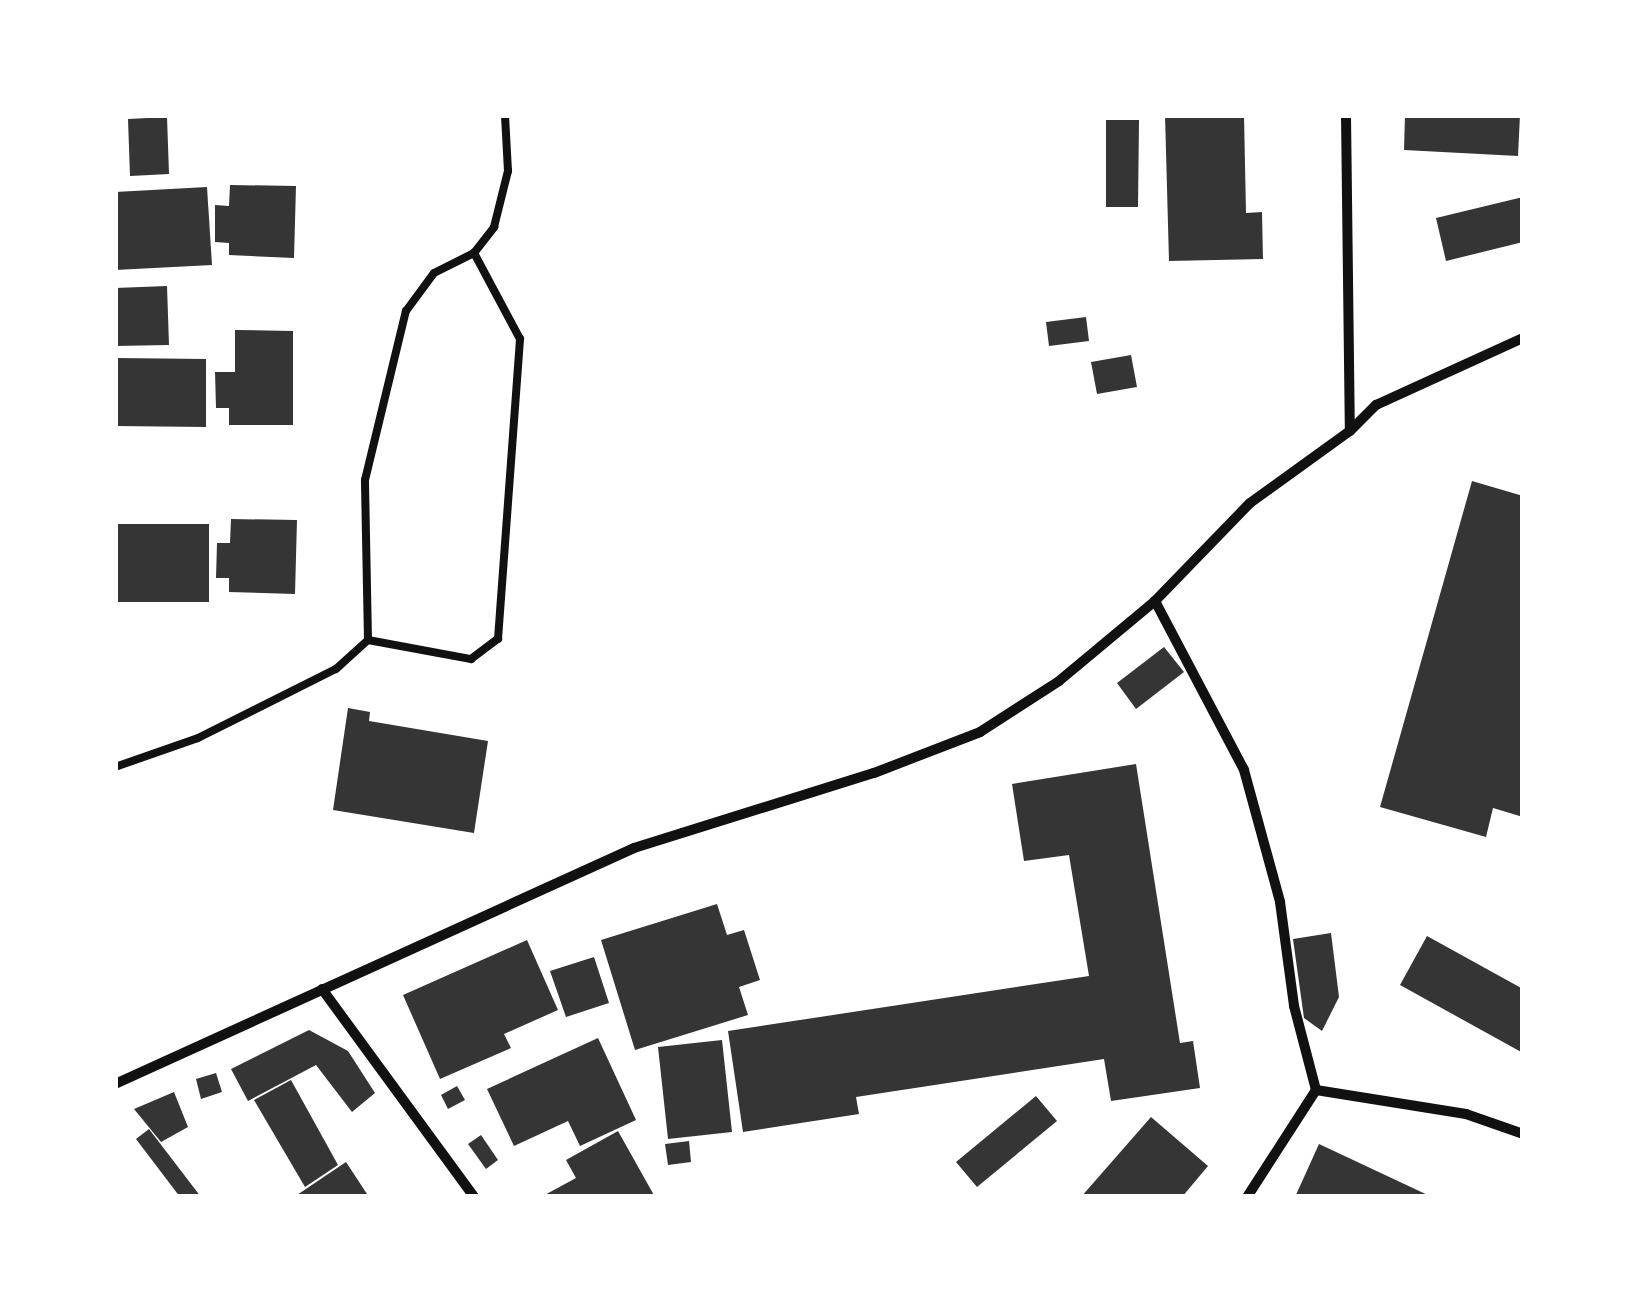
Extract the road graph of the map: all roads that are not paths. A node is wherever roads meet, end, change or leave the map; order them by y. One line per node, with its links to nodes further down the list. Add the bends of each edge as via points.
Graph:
1 (505, 115): 3 (lane, via 508,171 494,227)
2 (1346, 115): 5 (street)
3 (474, 253): 7 (lane, via 434,274 406,310 366,480); 7 (lane, via 520,339 498,639 471,659)
4 (1523, 338): 5 (street, via 1376,404)
5 (1350, 431): 6 (street, via 1250,502)
6 (1156, 601): 9 (street, via 1060,681 980,732 874,773 634,848); 11 (street, via 1244,770 1280,902 1294,1006)
7 (368, 640): 8 (lane, via 336,669 198,738)
8 (115, 767)
9 (322, 989): 10 (street); 13 (street)
10 (115, 1084)
11 (1316, 1090): 12 (street, via 1466,1114); 14 (street)
12 (1523, 1134)
13 (474, 1197)
14 (1247, 1197)

